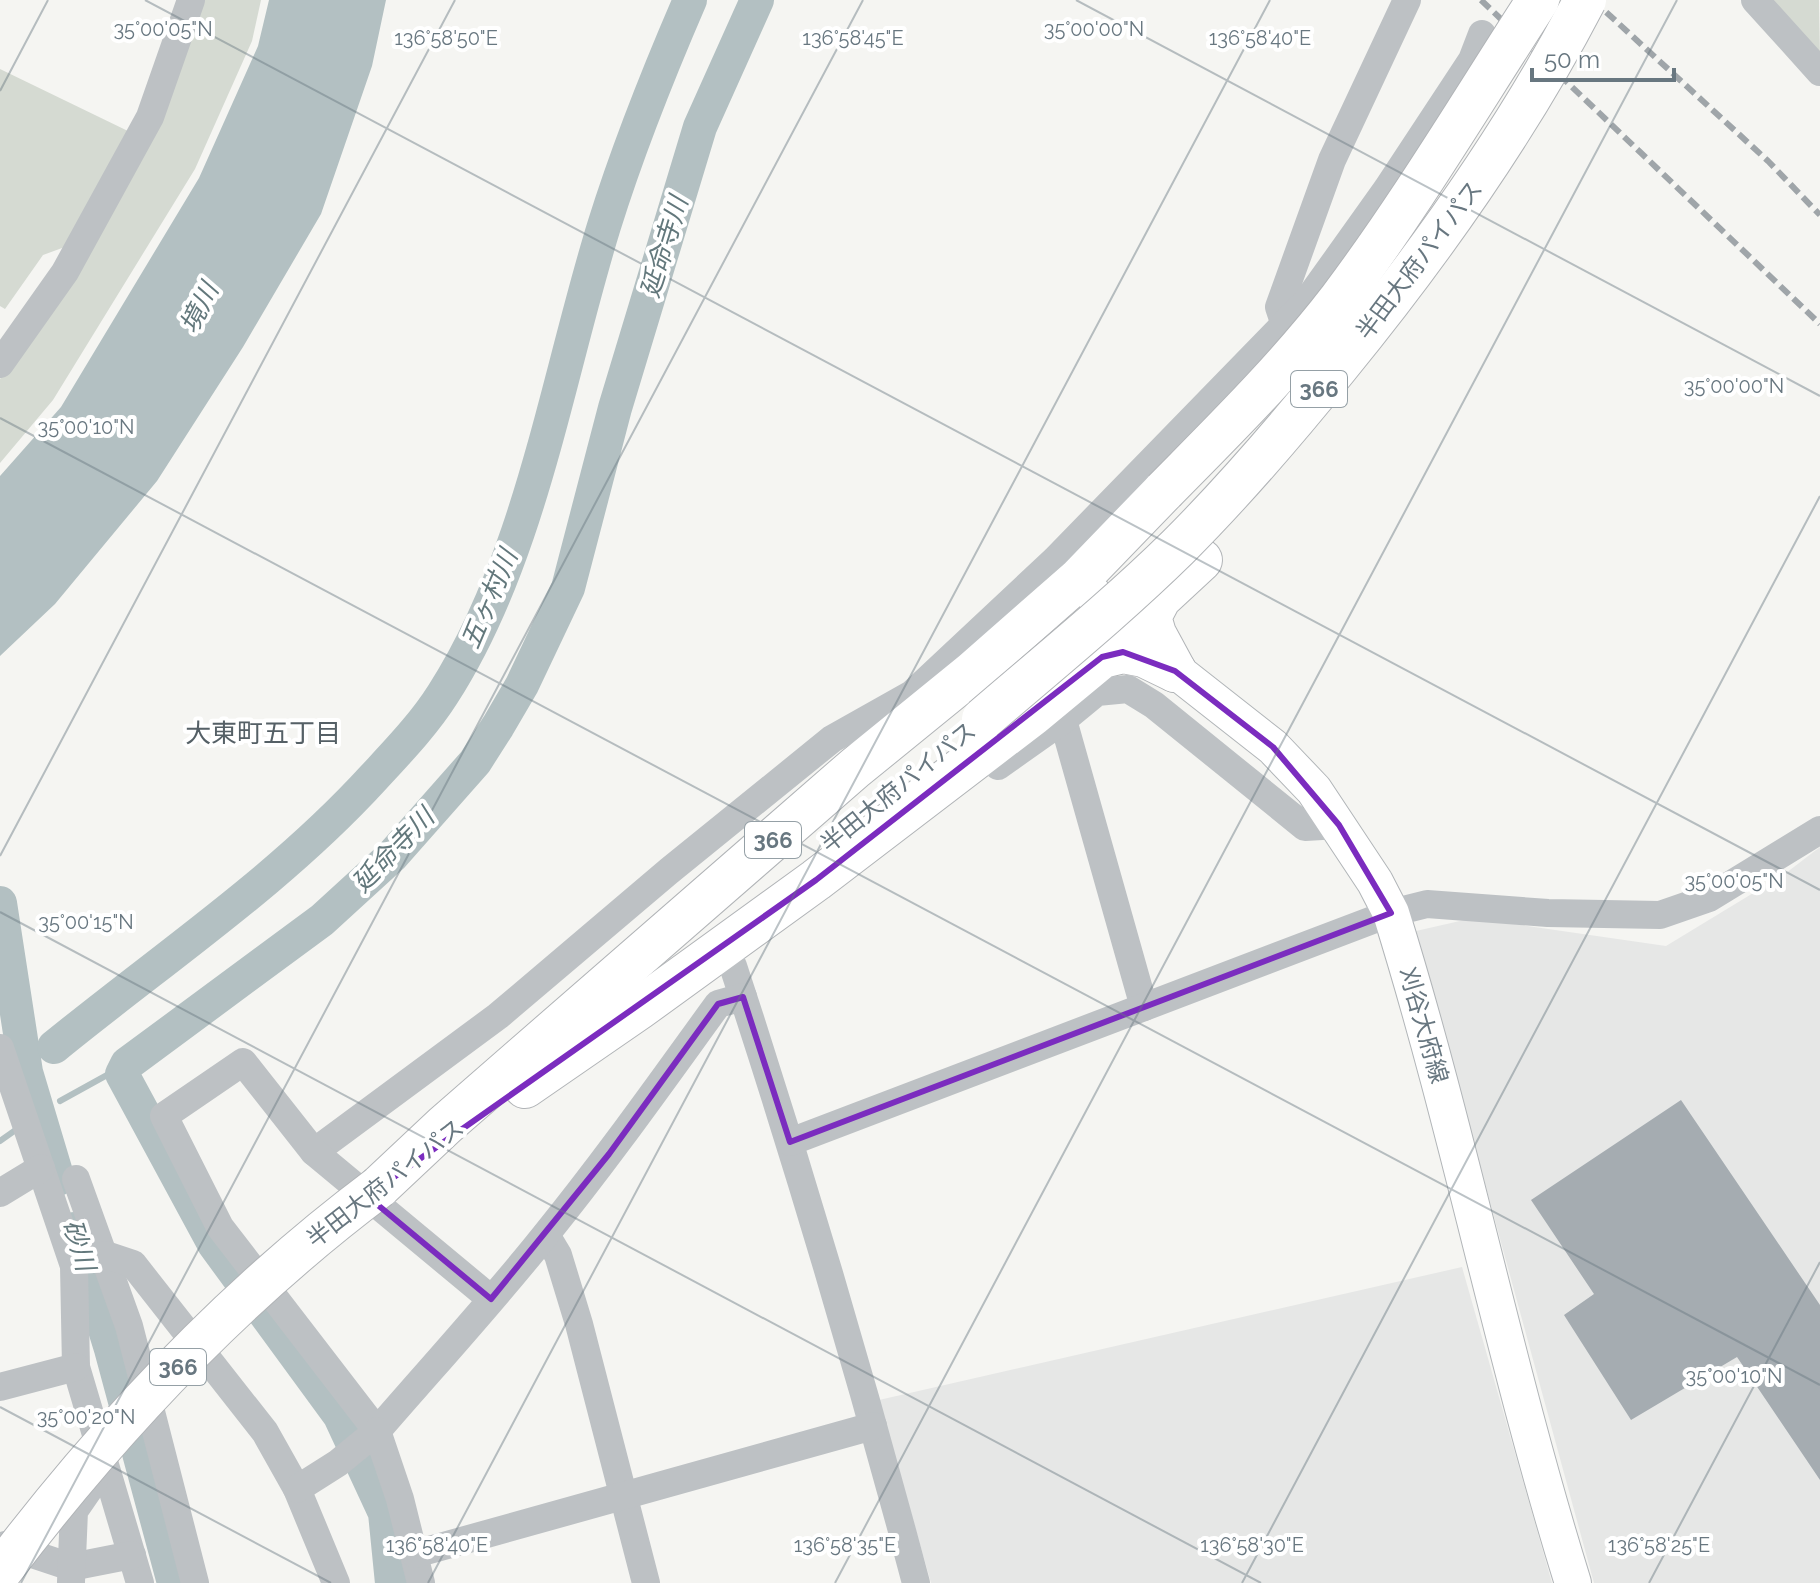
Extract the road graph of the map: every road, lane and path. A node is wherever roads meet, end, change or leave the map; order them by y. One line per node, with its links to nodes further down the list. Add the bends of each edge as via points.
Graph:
1 (191, 0): 10 (street, via 150,117 65,272)
2 (1407, 0): 9 (street, via 1332,160 1279,307)
3 (1538, 0): 11 (highway, 366, bridge, via 1339,300 1265,389)
4 (1585, 0): 26 (highway, 半田大府パイパス / 366, bridge, via 1486,170 1394,297 1284,433 1178,547 845,833)
5 (1608, 0): 12 (highway, 366, via 1553,106 1485,213 1408,319 1294,460 1160,598 1150,617)
6 (1755, 0): 8 (street)
7 (1482, 34): 9 (street, via 1472,60 1387,189)
8 (1820, 72)
9 (1285, 325): 16 (street, via 1055,560 912,694 832,739)
10 (0, 364)
11 (1079, 579): 12 (main road, 刈谷大府線); 26 (highway, 366, via 855,768)
12 (1175, 671): 14 (main road, 刈谷大府線, via 1273,747); 26 (highway, 366, via 1144,656 1123,652 1102,657 816,880)
13 (1063, 720): 14 (street, via 1097,692 1128,689 1305,827); 19 (street, via 801,904 731,962); 20 (street)
14 (1339, 825): 18 (main road, 刈谷大府線)
15 (1820, 830): 18 (street, via 1709,898 1660,915 1427,904)
16 (669, 871): 17 (street); 23 (street, via 498,1016)
17 (690, 895)
18 (1391, 913): 20 (street); 50 (main road, 刈谷大府線)
19 (743, 997): 22 (street); 28 (street, via 718,1004)
20 (1144, 1007): 22 (street)
21 (0, 1048): 24 (street)
22 (790, 1142): 34 (street)
23 (314, 1152): 31 (street); 35 (street, via 243,1062 164,1116 220,1227)
24 (41, 1168): 27 (street); 30 (street)
25 (76, 1179): 29 (street)
26 (379, 1187): 42 (highway, 半田大府パイパス / 366, bridge, via 302,1247 132,1413 52,1503)
27 (0, 1193)
28 (546, 1235): 31 (street); 38 (street, via 558,1255 579,1324)
29 (105, 1256): 30 (street); 37 (street, via 133,1264 265,1432); 45 (street, via 129,1326)
30 (75, 1266): 32 (street)
31 (491, 1299): 35 (street)
32 (76, 1367): 33 (street); 36 (street)
33 (0, 1387)
34 (873, 1426): 38 (street); 49 (street)
35 (376, 1432): 37 (street); 40 (street)
36 (106, 1466): 41 (street); 43 (street, via 74,1511)
37 (297, 1489): 46 (street)
38 (623, 1496): 40 (street); 48 (street)
39 (0, 1543): 43 (street)
40 (415, 1554): 47 (street)
41 (132, 1555): 43 (street); 44 (street)
42 (0, 1572)
43 (71, 1575)
44 (140, 1583)
45 (195, 1583)
46 (336, 1583)
47 (421, 1583)
48 (646, 1583)
49 (916, 1583)
50 (1573, 1583)

